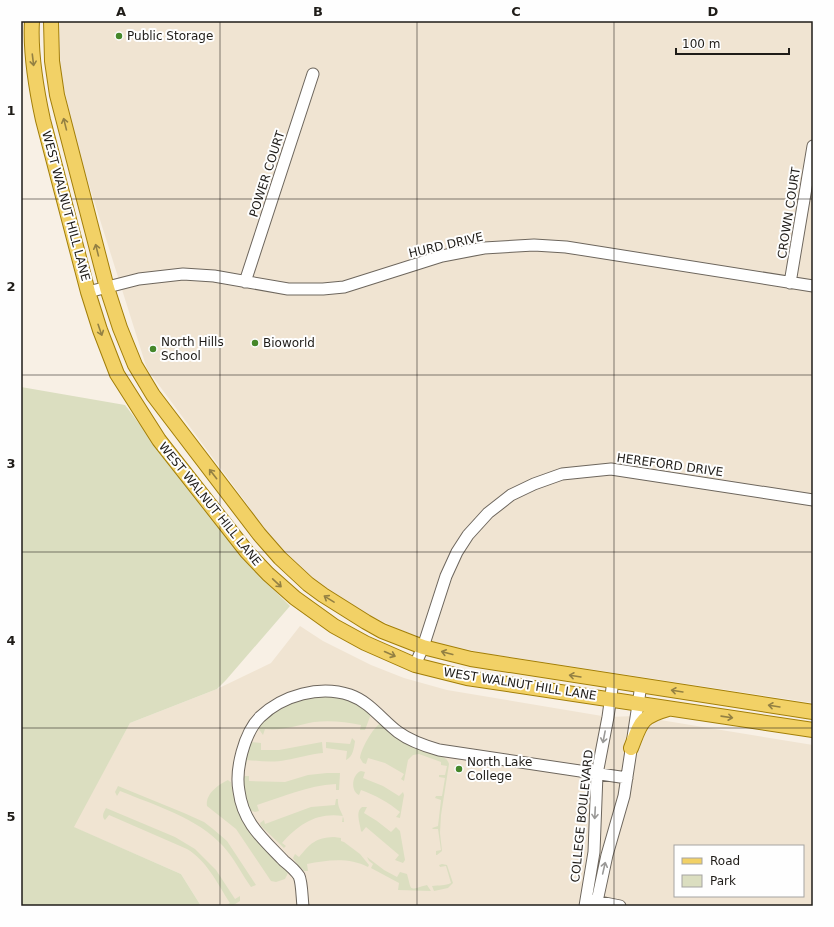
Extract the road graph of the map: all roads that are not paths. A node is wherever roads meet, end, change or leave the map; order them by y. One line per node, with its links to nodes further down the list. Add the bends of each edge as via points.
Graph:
1 (32, 21): 4 (main road, WEST WALNUT HILL LANE, one-way to 4)
2 (51, 21): 6 (main road, WEST WALNUT HILL LANE, one-way to 2, via 57,95 52,61)
3 (313, 74): 7 (street, POWER COURT)
4 (36, 84): 6 (main road, via 43,88 46,95 59,141); 11 (main road, WEST WALNUT HILL LANE)
5 (813, 146): 8 (street, CROWN COURT)
6 (73, 157): 10 (main road, WEST WALNUT HILL LANE, one-way to 6)
7 (245, 282): 8 (street, HURD DRIVE, via 288,289 334,288 442,256 484,248 534,245 566,247); 10 (street, HURD DRIVE, via 183,274 155,276)
8 (790, 283): 9 (street, HURD DRIVE)
9 (813, 286)
10 (107, 288): 11 (street, HURD DRIVE); 12 (main road, WEST WALNUT HILL LANE, one-way to 10, via 161,407 135,365)
11 (88, 292): 14 (main road, WEST WALNUT HILL LANE, one-way to 14, via 117,374 159,440)
12 (232, 498): 14 (main road); 15 (main road, WEST WALNUT HILL LANE, one-way to 12, via 366,622 323,595 280,558)
13 (813, 500): 15 (street, HEREFORD DRIVE, via 611,469 562,474 547,479 511,494 488,513 468,535 446,576)
14 (215, 512): 16 (main road, WEST WALNUT HILL LANE, one-way to 16, via 247,552 295,598 334,626)
15 (424, 647): 16 (street, HEREFORD DRIVE); 17 (main road, WEST WALNUT HILL LANE, one-way to 15, via 471,660)
16 (415, 665): 19 (main road, WEST WALNUT HILL LANE, via 467,678)
17 (613, 682): 18 (main road, WEST WALNUT HILL LANE); 19 (street, COLLEGE BOULEVARD)
18 (641, 686): 20 (street); 22 (main road, WEST WALNUT HILL LANE, one-way to 18)
19 (611, 699): 20 (main road, WEST WALNUT HILL LANE); 25 (street, COLLEGE BOULEVARD, one-way to 25)
20 (638, 704): 21 (main road, WEST WALNUT HILL LANE); 24 (street)
21 (669, 708): 23 (main road, WEST WALNUT HILL LANE, one-way to 23); 24 (main road, via 644,719)
22 (813, 712)
23 (813, 730)
24 (631, 748): 26 (street)
25 (597, 774): 26 (street); 27 (street, COLLEGE BOULEVARD, one-way to 27, via 594,852); 29 (street, via 424,746 399,732 366,704 350,695 330,691 311,692 277,704 259,718 244,744 238,791 243,809 253,828 299,877)
26 (627, 778): 28 (street, one-way to 26)
27 (585, 903): 28 (street)
28 (597, 904): 30 (street)
29 (303, 906)
30 (620, 906)

